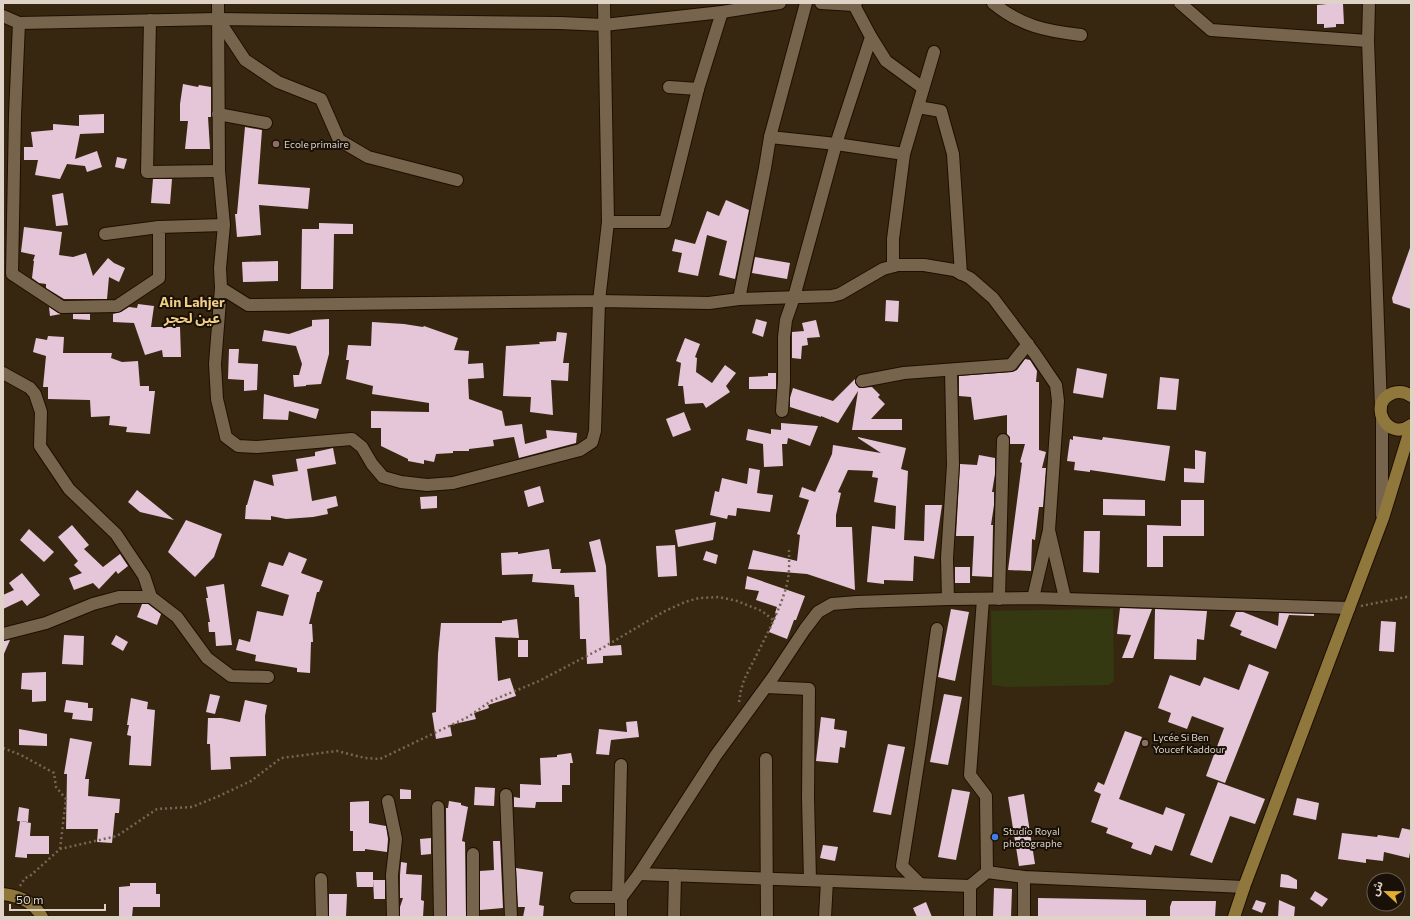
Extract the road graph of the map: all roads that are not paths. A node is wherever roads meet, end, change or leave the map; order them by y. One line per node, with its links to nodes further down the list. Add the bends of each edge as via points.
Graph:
1 (218, 3): 12 (street)
2 (604, 3): 15 (street)
3 (780, 3): 10 (street)
4 (806, 3): 27 (street)
5 (821, 3): 9 (street)
6 (993, 3): 16 (street, via 1012,17 1034,27)
7 (1180, 3): 18 (street, via 1211,30)
8 (1369, 3): 18 (street)
9 (855, 4): 17 (street)
10 (722, 12): 15 (street); 22 (street)
11 (3, 16): 14 (street)
12 (218, 19): 13 (street); 15 (street); 24 (street); 31 (street, via 245,60 278,82 321,99 339,140 368,157)
13 (150, 20): 14 (street); 30 (street, via 147,172)
14 (18, 23): 25 (street)
15 (604, 25): 32 (street)
16 (1081, 35)
17 (870, 37): 21 (street, via 886,61); 28 (street)
18 (1368, 41): 48 (street)
19 (934, 52): 21 (street)
20 (669, 86): 22 (street)
21 (923, 88): 23 (street)
22 (698, 89): 32 (street, via 665,222)
23 (918, 107): 29 (street); 37 (street, via 941,111 953,154)
24 (218, 114): 26 (street); 30 (street)
25 (9, 115): 34 (street, via 12,274 62,307 116,306 159,278)
26 (266, 122)
27 (770, 137): 28 (street); 40 (street)
28 (836, 144): 29 (street); 39 (street)
29 (904, 154): 36 (street, via 893,239)
30 (219, 171): 33 (street)
31 (457, 180)
32 (608, 222): 41 (street)
33 (224, 225): 34 (street); 38 (street)
34 (159, 227): 35 (street)
35 (105, 234)
36 (893, 266): 37 (street, via 924,265 954,270); 39 (street, via 883,269 840,294)
37 (961, 274): 42 (street, via 970,278 993,298)
38 (221, 288): 41 (street, via 248,305); 41 (street, via 215,364 217,399 226,436 238,446 257,447 352,439 362,447 383,477 415,484 453,483 580,450 592,442 596,419)
39 (794, 297): 40 (street); 47 (street, via 786,320)
40 (739, 299): 41 (street, via 709,303)
41 (599, 301)
42 (1028, 344): 43 (street, via 1011,365); 52 (street, via 1056,385 1058,401)
43 (951, 370): 45 (street, via 904,373); 56 (street, via 953,465 947,558)
44 (3, 373): 53 (street, via 30,388 35,394 41,412 40,446 69,489 116,534 144,576)
45 (862, 381)
46 (1411, 396): 48 (main road, via 1403,392 1391,394 1382,402)
47 (782, 411)
48 (1381, 413): 49 (main road, via 1385,422 1393,428 1403,429); 51 (street)
49 (1411, 426): 51 (main road)
50 (1003, 440): 58 (street)
51 (1382, 518): 59 (main road)
52 (1049, 530): 54 (street); 55 (street)
53 (151, 597): 61 (street, via 119,597 93,604 46,623); 62 (street, via 177,617 207,658 231,676)
54 (1033, 598): 55 (street); 58 (street)
55 (1066, 598): 59 (street)
56 (948, 599): 57 (street); 63 (street, via 832,604 818,612)
57 (983, 599): 58 (street); 70 (street, via 970,775 986,796)
58 (999, 599)
59 (1349, 608): 80 (main road)
60 (937, 629): 78 (street, via 902,866)
61 (3, 634)
62 (268, 678)
63 (766, 687): 71 (street, via 716,755); 76 (street, via 809,689)
64 (766, 759): 75 (street)
65 (621, 765): 83 (street)
66 (506, 795): 89 (street)
67 (388, 801): 86 (street, via 396,839 392,875)
68 (438, 807): 87 (street)
69 (473, 854): 88 (street)
70 (987, 872): 73 (street); 79 (street)
71 (640, 874): 72 (street); 83 (street)
72 (675, 875): 75 (street); 91 (street)
73 (1024, 877): 80 (street); 95 (street)
74 (321, 879): 85 (street)
75 (767, 879): 76 (street); 92 (street)
76 (810, 880): 77 (street)
77 (827, 881): 78 (street); 93 (street)
78 (920, 884): 79 (street)
79 (970, 886): 94 (street)
80 (1244, 887): 96 (main road)
81 (3, 894): 84 (main road, via 17,896 38,910)
82 (576, 897): 83 (street)
83 (620, 898): 90 (street)
84 (42, 917)
85 (322, 917)
86 (393, 917)
87 (440, 917)
88 (473, 917)
89 (511, 917)
90 (621, 917)
91 (674, 917)
92 (767, 917)
93 (825, 917)
94 (970, 917)
95 (1024, 917)
96 (1234, 917)

